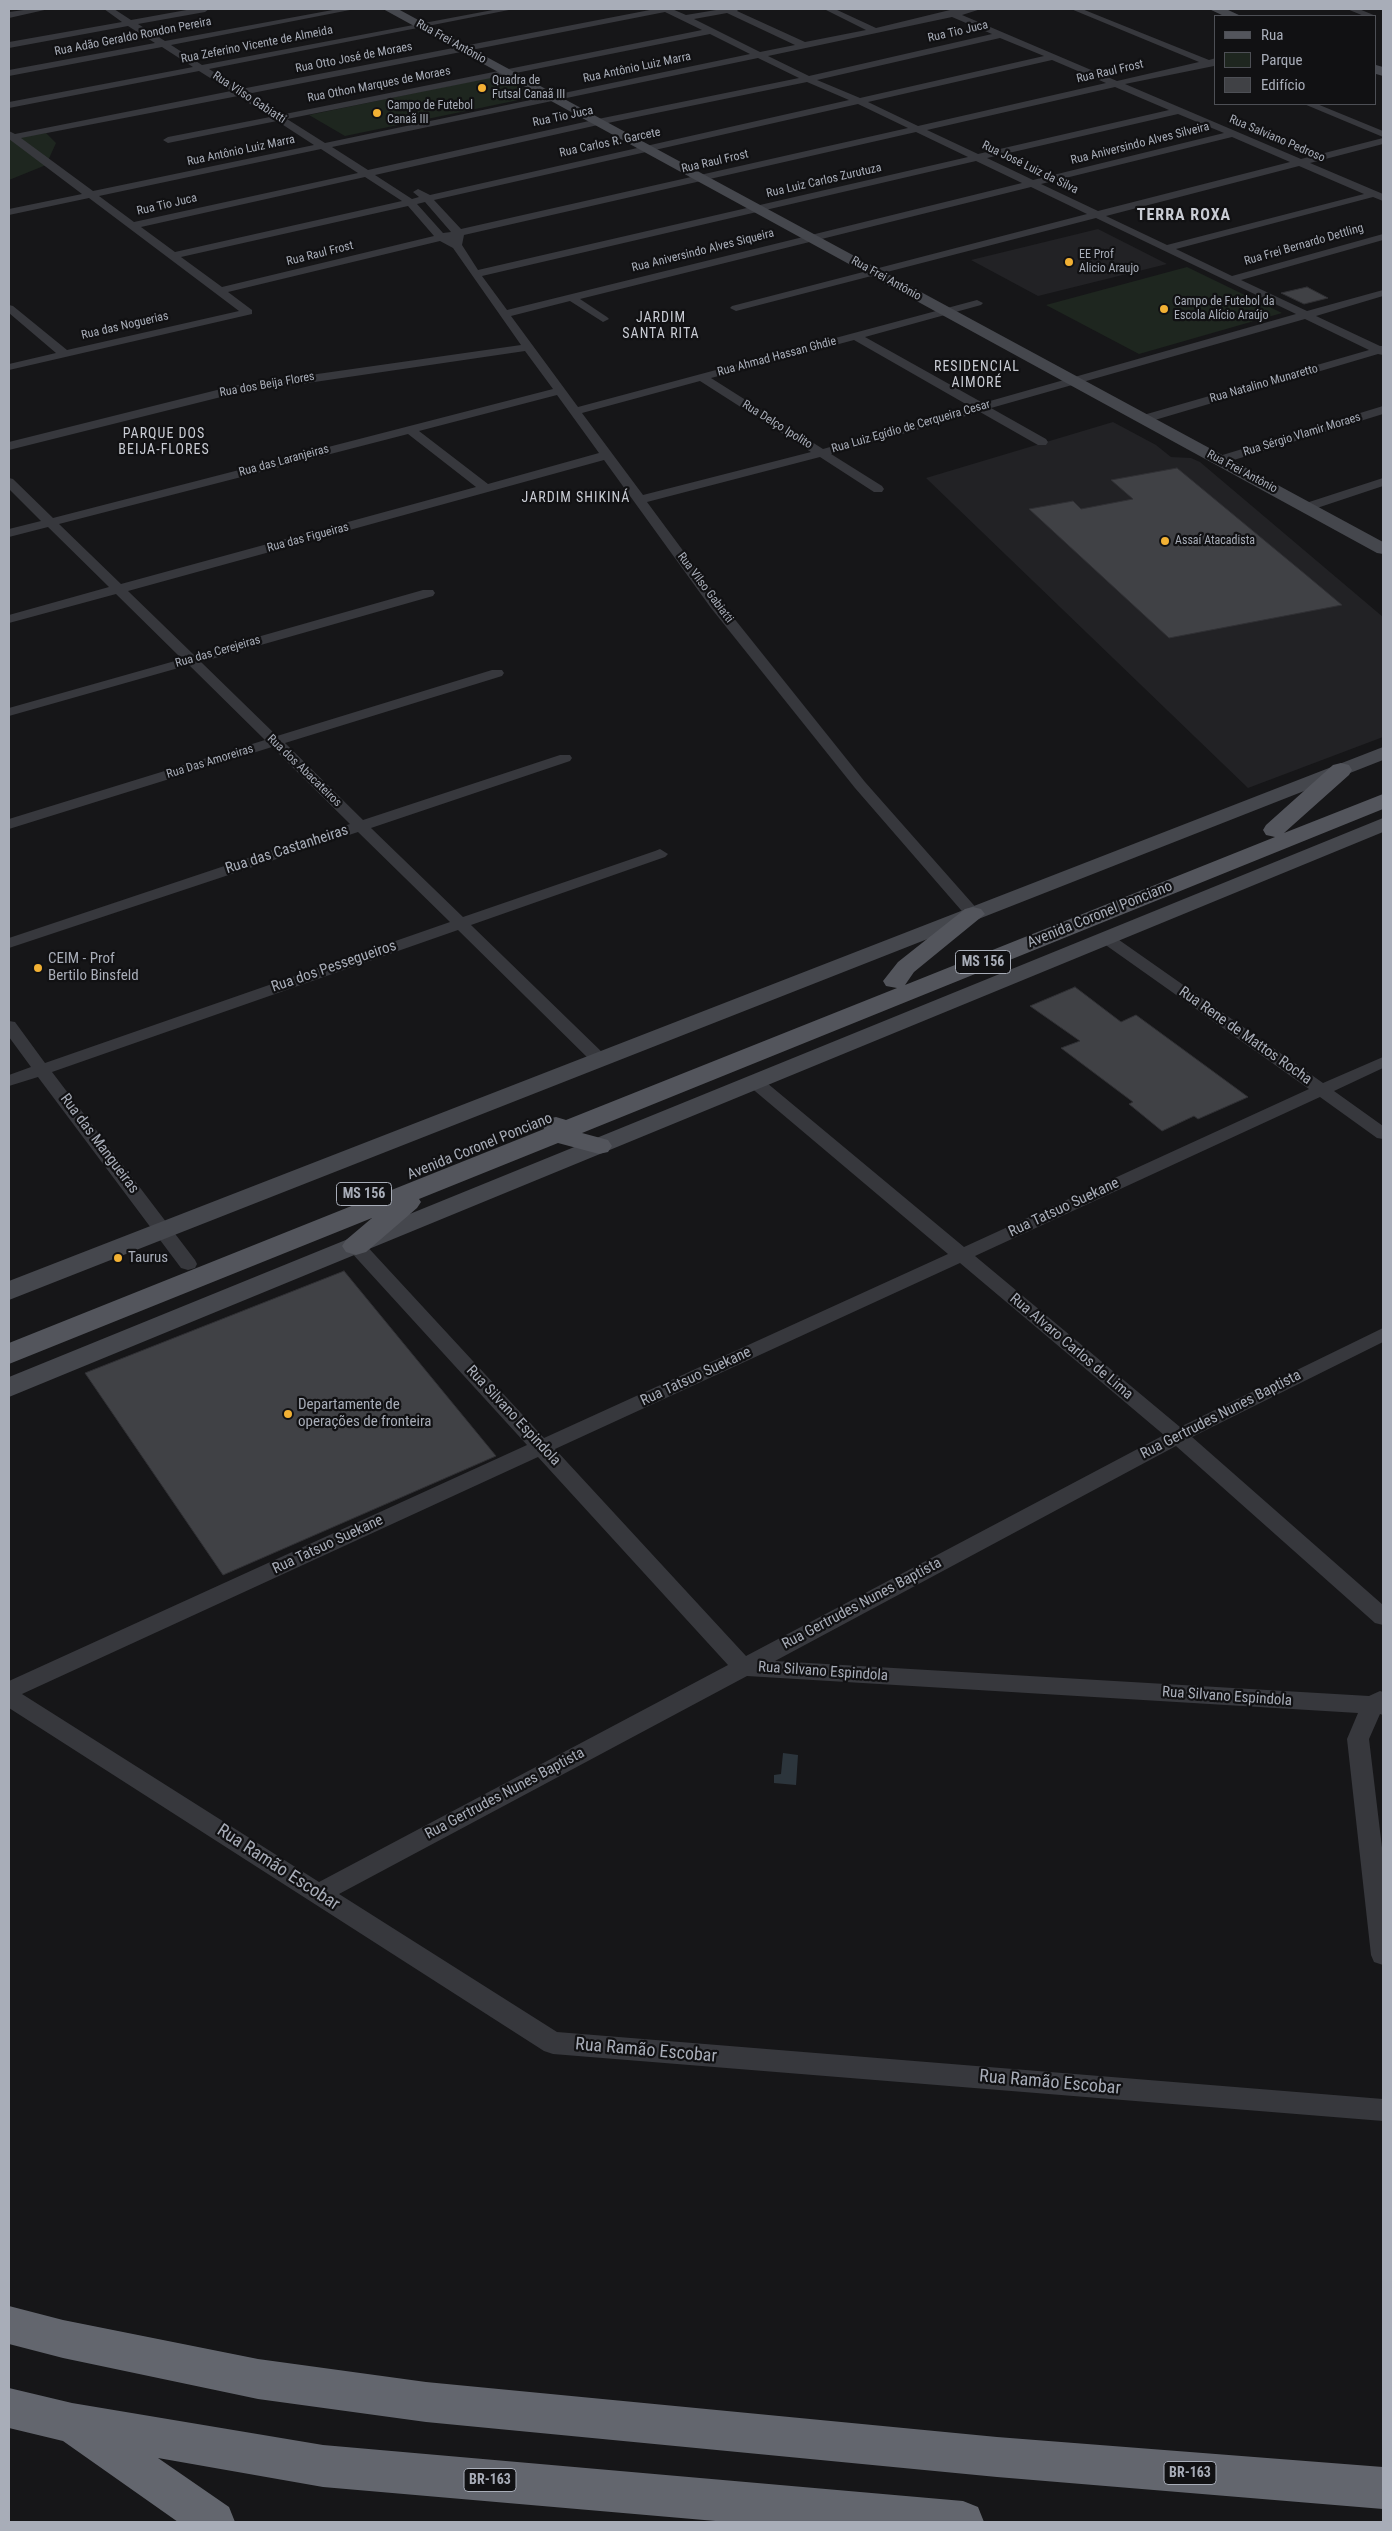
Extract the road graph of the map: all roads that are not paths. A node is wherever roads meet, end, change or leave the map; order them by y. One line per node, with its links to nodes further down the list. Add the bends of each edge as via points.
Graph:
1 (45, 9): 17 (street)
2 (108, 9): 22 (street, Rua Vilso Gabiatti)
3 (125, 9): 21 (street, Rua Vilso Gabiatti)
4 (205, 9): 21 (street)
5 (351, 9): 27 (street, Rua Adão Geraldo Rondon Pereira)
6 (390, 9): 23 (street, Rua Frei Antônio)
7 (510, 9): 23 (street, Rua Zeferino Vicente de Almeida)
8 (667, 9): 20 (street, Rua José Luiz da Silva); 31 (street, Rua Otto José de Moraes)
9 (828, 9): 24 (street)
10 (939, 9): 16 (street, Rua Salviano Pedroso)
11 (974, 9): 16 (street, Rua Antônio Luiz Marra)
12 (1076, 9): 34 (street)
13 (1215, 9): 18 (street)
14 (1351, 9): 19 (street)
15 (731, 10): 20 (street); 30 (street)
16 (952, 14): 24 (street, Rua Antônio Luiz Marra); 26 (street, Rua Salviano Pedroso)
17 (9, 15)
18 (1232, 15)
19 (1369, 15)
20 (686, 18): 25 (street, Rua José Luiz da Silva)
21 (143, 20): 22 (street); 27 (street, Rua Vilso Gabiatti)
22 (130, 22): 28 (street, Rua Vilso Gabiatti); 29 (street)
23 (421, 26): 31 (street, Rua Frei Antônio); 35 (street, Rua Zeferino Vicente de Almeida)
24 (874, 30): 30 (street, Rua Antônio Luiz Marra)
25 (712, 31): 32 (street, Rua José Luiz da Silva); 37 (street, Rua Othon Marques de Moraes)
26 (999, 35): 33 (street, Rua Salviano Pedroso); 39 (street, Rua Tio Juca)
27 (178, 41): 28 (street, Rua Adão Geraldo Rondon Pereira); 35 (street, Rua Vilso Gabiatti)
28 (164, 44): 36 (street, Rua Vilso Gabiatti); 38 (street, Rua Adão Geraldo Rondon Pereira)
29 (9, 45)
30 (803, 45): 32 (street, Rua Antônio Luiz Marra)
31 (464, 49): 37 (street, Rua Frei Antônio); 41 (street, Rua Otto José de Moraes)
32 (759, 55): 39 (street, Rua José Luiz da Silva); 43 (street, Rua Antônio Luiz Marra)
33 (1054, 57): 40 (street, Rua Salviano Pedroso); 44 (street, Rua Carlos R. Garcete)
34 (1214, 63): 40 (street, Rua Raul Frost)
35 (219, 64): 36 (street, Rua Zeferino Vicente de Almeida); 41 (street, Rua Vilso Gabiatti)
36 (202, 68): 42 (street, Rua Vilso Gabiatti); 45 (street, Rua Zeferino Vicente de Almeida)
37 (506, 72): 43 (street, Rua Frei Antônio); 48 (street, Rua Othon Marques de Moraes)
38 (9, 73)
39 (808, 79): 44 (street, Rua José Luiz da Silva); 50 (street, Rua Tio Juca)
40 (1114, 84): 47 (street, Rua Salviano Pedroso); 52 (street, Rua Raul Frost)
41 (258, 89): 42 (street, Rua Otto José de Moraes); 48 (street, Rua Vilso Gabiatti)
42 (241, 92): 49 (street, Rua Vilso Gabiatti); 56 (street, Rua Otto José de Moraes)
43 (553, 98): 50 (street, Rua Frei Antônio); 59 (street, Rua Antônio Luiz Marra)
44 (859, 101): 52 (street, Rua José Luiz da Silva); 61 (street, Rua Carlos R. Garcete)
45 (9, 105)
46 (1311, 105): 55 (street)
47 (1178, 111): 54 (street, Rua Salviano Pedroso); 63 (street, Rua Luiz Carlos Zurutuza)
48 (296, 114): 49 (street, Rua Othon Marques de Moraes); 51 (street, Rua Vilso Gabiatti)
49 (279, 118): 57 (street, Rua Othon Marques de Moraes); 60 (street, Rua Vilso Gabiatti)
50 (598, 122): 61 (street, Rua Frei Antônio); 65 (street, Rua Tio Juca)
51 (311, 124)
52 (917, 129): 63 (street, Rua José Luiz da Silva); 68 (street, Rua Raul Frost)
53 (325, 133): 59 (street)
54 (1233, 134): 64 (street, Rua Salviano Pedroso); 69 (street, Rua Aniversindo Alves Silveira)
55 (1383, 134)
56 (10, 136): 71 (street)
57 (168, 140)
58 (1383, 142): 64 (street)
59 (340, 143): 60 (street, Rua Antônio Luiz Marra); 62 (street)
60 (324, 146): 66 (street, Rua Vilso Gabiatti); 71 (street, Rua Antônio Luiz Marra)
61 (645, 148): 68 (street, Rua Frei Antônio); 73 (street, Rua Carlos R. Garcete)
62 (357, 153)
63 (978, 158): 69 (street, Rua José Luiz da Silva); 75 (street, Rua Luiz Carlos Zurutuza)
64 (1301, 163): 72 (street, Rua Salviano Pedroso); 78 (street)
65 (378, 166): 66 (street, Rua Tio Juca); 67 (street)
66 (366, 172): 74 (street, Rua Vilso Gabiatti); 79 (street, Rua Tio Juca)
67 (396, 178)
68 (700, 178): 75 (street, Rua Frei Antônio); 80 (street, Rua Raul Frost)
69 (1032, 184): 77 (street, Rua Aniversindo Alves Silveira); 78 (street, Rua José Luiz da Silva)
70 (411, 188): 73 (street)
71 (90, 195): 76 (street, Rua Antônio Luiz Marra); 79 (street)
72 (1378, 196): 85 (street)
73 (426, 197): 74 (street, Rua Carlos R. Garcete); 80 (street)
74 (409, 201): 82 (street, Rua Vilso Gabiatti); 86 (street, Rua Carlos R. Garcete)
75 (758, 210): 83 (street, Rua Frei Antônio); 88 (street, Rua Luiz Carlos Zurutuza)
76 (9, 212)
77 (908, 214): 83 (street, Rua Aniversindo Alves Siqueira)
78 (1098, 215): 85 (street, Rua José Luiz da Silva); 87 (street)
79 (132, 226): 86 (street)
80 (459, 234): 82 (street, Rua Raul Frost); 84 (street)
81 (1383, 237): 89 (street, Rua Frei Bernardo Dettling)
82 (441, 238): 84 (street, Rua Vilso Gabiatti); 90 (street, Rua Raul Frost)
83 (811, 238): 87 (street, Rua Frei Antônio); 92 (street, Rua Aniversindo Alves Siqueira)
84 (457, 246): 88 (street, Rua Vilso Gabiatti)
85 (1167, 248): 89 (street, Rua José Luiz da Silva)
86 (172, 256): 90 (street)
87 (874, 273): 95 (street); 96 (street, Rua Frei Antônio)
88 (475, 274): 97 (street, Rua Vilso Gabiatti)
89 (1232, 279): 98 (street, Rua José Luiz da Silva)
90 (220, 291): 103 (street, Rua das Noguerias, via 248,312)
91 (1383, 293): 98 (street, Rua Luiz Egídio de Cerqueira Cesar)
92 (572, 298): 97 (street, Rua Aniversindo Alves Siqueira); 99 (street)
93 (977, 303): 96 (street, Rua Ahmad Hassan Ghdie)
94 (9, 308): 103 (street)
95 (736, 308)
96 (945, 311): 100 (street, Rua Ahmad Hassan Ghdie); 106 (street, Rua Frei Antônio)
97 (505, 314): 101 (street, Rua Vilso Gabiatti)
98 (1306, 315): 102 (street, Rua José Luiz da Silva); 106 (street, Rua Luiz Egídio de Cerqueira Cesar)
99 (603, 319)
100 (855, 336): 105 (street, Rua Ahmad Hassan Ghdie); 108 (street)
101 (530, 347): 107 (street, Rua Vilso Gabiatti); 114 (street, Rua dos Beija Flores, via 233,390)
102 (1382, 350): 111 (street, Rua Natalino Munaretto)
103 (65, 354): 104 (street, Rua das Noguerias)
104 (9, 367)
105 (702, 377): 110 (street, Rua Ahmad Hassan Ghdie); 115 (street, Rua Delço Ipolito)
106 (1074, 381): 108 (street, Rua Luiz Egídio de Cerqueira Cesar); 111 (street, Rua Frei Antônio)
107 (560, 391): 110 (street, Rua Vilso Gabiatti); 112 (street, Rua das Laranjeiras)
108 (981, 407): 113 (street); 115 (street, Rua Luiz Egídio de Cerqueira Cesar)
109 (1383, 410): 117 (street, Rua Sérgio Vlamir Moraes)
110 (577, 411): 116 (street, Rua Vilso Gabiatti)
111 (1144, 419): 117 (street, Rua Frei Antônio)
112 (408, 429): 120 (street); 124 (street, Rua das Laranjeiras)
113 (1042, 442)
114 (9, 446)
115 (822, 453): 121 (street, Rua Delço Ipolito); 122 (street, Rua Luiz Egídio de Cerqueira Cesar)
116 (607, 455): 120 (street, Rua das Figueiras); 122 (street, Rua Vilso Gabiatti)
117 (1220, 460): 123 (street, Rua Frei Antônio)
118 (9, 482): 124 (street, Rua dos Abacateiros)
119 (1383, 482): 123 (street)
120 (486, 489): 127 (street, Rua das Figueiras)
121 (878, 489)
122 (640, 500): 144 (street, Rua Vilso Gabiatti, via 716,605 860,785)
123 (1307, 508): 126 (street, Rua Frei Antônio)
124 (50, 523): 125 (street, Rua das Laranjeiras); 127 (street, Rua dos Abacateiros)
125 (9, 533)
126 (1383, 549)
127 (120, 590): 129 (street, Rua das Figueiras); 130 (street, Rua dos Abacateiros)
128 (428, 593): 130 (street, Rua das Cerejeiras)
129 (9, 619)
130 (190, 659): 132 (street, Rua das Cerejeiras); 133 (street, Rua dos Abacateiros)
131 (497, 673): 133 (street, Rua Das Amoreiras)
132 (9, 712)
133 (275, 742): 139 (street, Rua Das Amoreiras); 141 (street, Rua dos Abacateiros)
134 (1383, 753): 136 (main road)
135 (565, 758): 141 (street, Rua das Castanheiras)
136 (1341, 770): 142 (main road); 144 (main road)
137 (1383, 786): 142 (main road)
138 (1383, 800): 157 (main road, Avenida Coronel Ponciano / MS 156, via 732,1063)
139 (9, 824)
140 (1383, 824): 146 (street)
141 (360, 826): 145 (street, Rua dos Abacateiros); 147 (street, Rua das Castanheiras)
142 (1274, 830): 149 (main road, Avenida Coronel Ponciano)
143 (660, 854): 145 (street, Rua dos Pessegueiros)
144 (973, 914): 148 (main road); 149 (main road, via 906,967)
145 (460, 923): 151 (street, Rua dos Abacateiros); 153 (street, Rua dos Pessegueiros)
146 (1106, 938): 155 (street); 156 (street, Rua Rene de Mattos Rocha)
147 (9, 943)
148 (846, 964): 151 (street)
149 (895, 982): 157 (main road, Avenida Coronel Ponciano / MS 156)
150 (9, 1026): 153 (street, Rua das Mangueiras)
151 (600, 1060): 161 (street)
152 (1383, 1062): 156 (street, Rua Tatsuo Suekane)
153 (43, 1069): 154 (street, Rua dos Pessegueiros); 161 (street, Rua das Mangueiras)
154 (9, 1081)
155 (755, 1082): 159 (street); 163 (street, Rua Alvaro Carlos de Lima)
156 (1322, 1090): 158 (street, Rua Rene de Mattos Rocha); 163 (street, Rua Tatsuo Suekane)
157 (558, 1124): 159 (main road, via 581,1142); 160 (main road); 164 (main road, Avenida Coronel Ponciano / MS 156)
158 (1383, 1134)
159 (599, 1146): 162 (street)
160 (427, 1186): 162 (main road); 168 (main road)
161 (164, 1231): 164 (street, Rua das Mangueiras); 165 (street)
162 (356, 1246): 169 (street); 171 (street, Rua Silvano Espindola)
163 (961, 1255): 170 (street, Rua Alvaro Carlos de Lima); 171 (street, Rua Tatsuo Suekane)
164 (188, 1264): 167 (main road, Avenida Coronel Ponciano / MS 156)
165 (9, 1291)
166 (1383, 1334): 170 (street, Rua Gertrudes Nunes Baptista)
167 (9, 1336)
168 (9, 1354)
169 (9, 1388)
170 (1178, 1436): 172 (street, Rua Alvaro Carlos de Lima); 173 (street, Rua Gertrudes Nunes Baptista)
171 (542, 1447): 173 (street, Rua Silvano Espindola); 174 (street, Rua Tatsuo Suekane)
172 (1383, 1617)
173 (743, 1667): 176 (street, Rua Silvano Espindola); 177 (street, Rua Gertrudes Nunes Baptista)
174 (9, 1691)
175 (9, 1697): 177 (street, Rua Ramão Escobar)
176 (1379, 1703): 178 (street, via 1358,1738)
177 (318, 1894): 179 (street, Rua Ramão Escobar, via 553,2043)
178 (1383, 1955)
179 (1383, 2110)
180 (9, 2325): 184 (highway, BR-163, via 258,2379 426,2402 998,2457)
181 (9, 2408): 182 (highway, BR-163)
182 (72, 2423): 183 (highway); 185 (highway); 186 (highway, BR-163, via 322,2466)
183 (9, 2427)
184 (1383, 2488)
185 (214, 2522)
186 (963, 2522)

